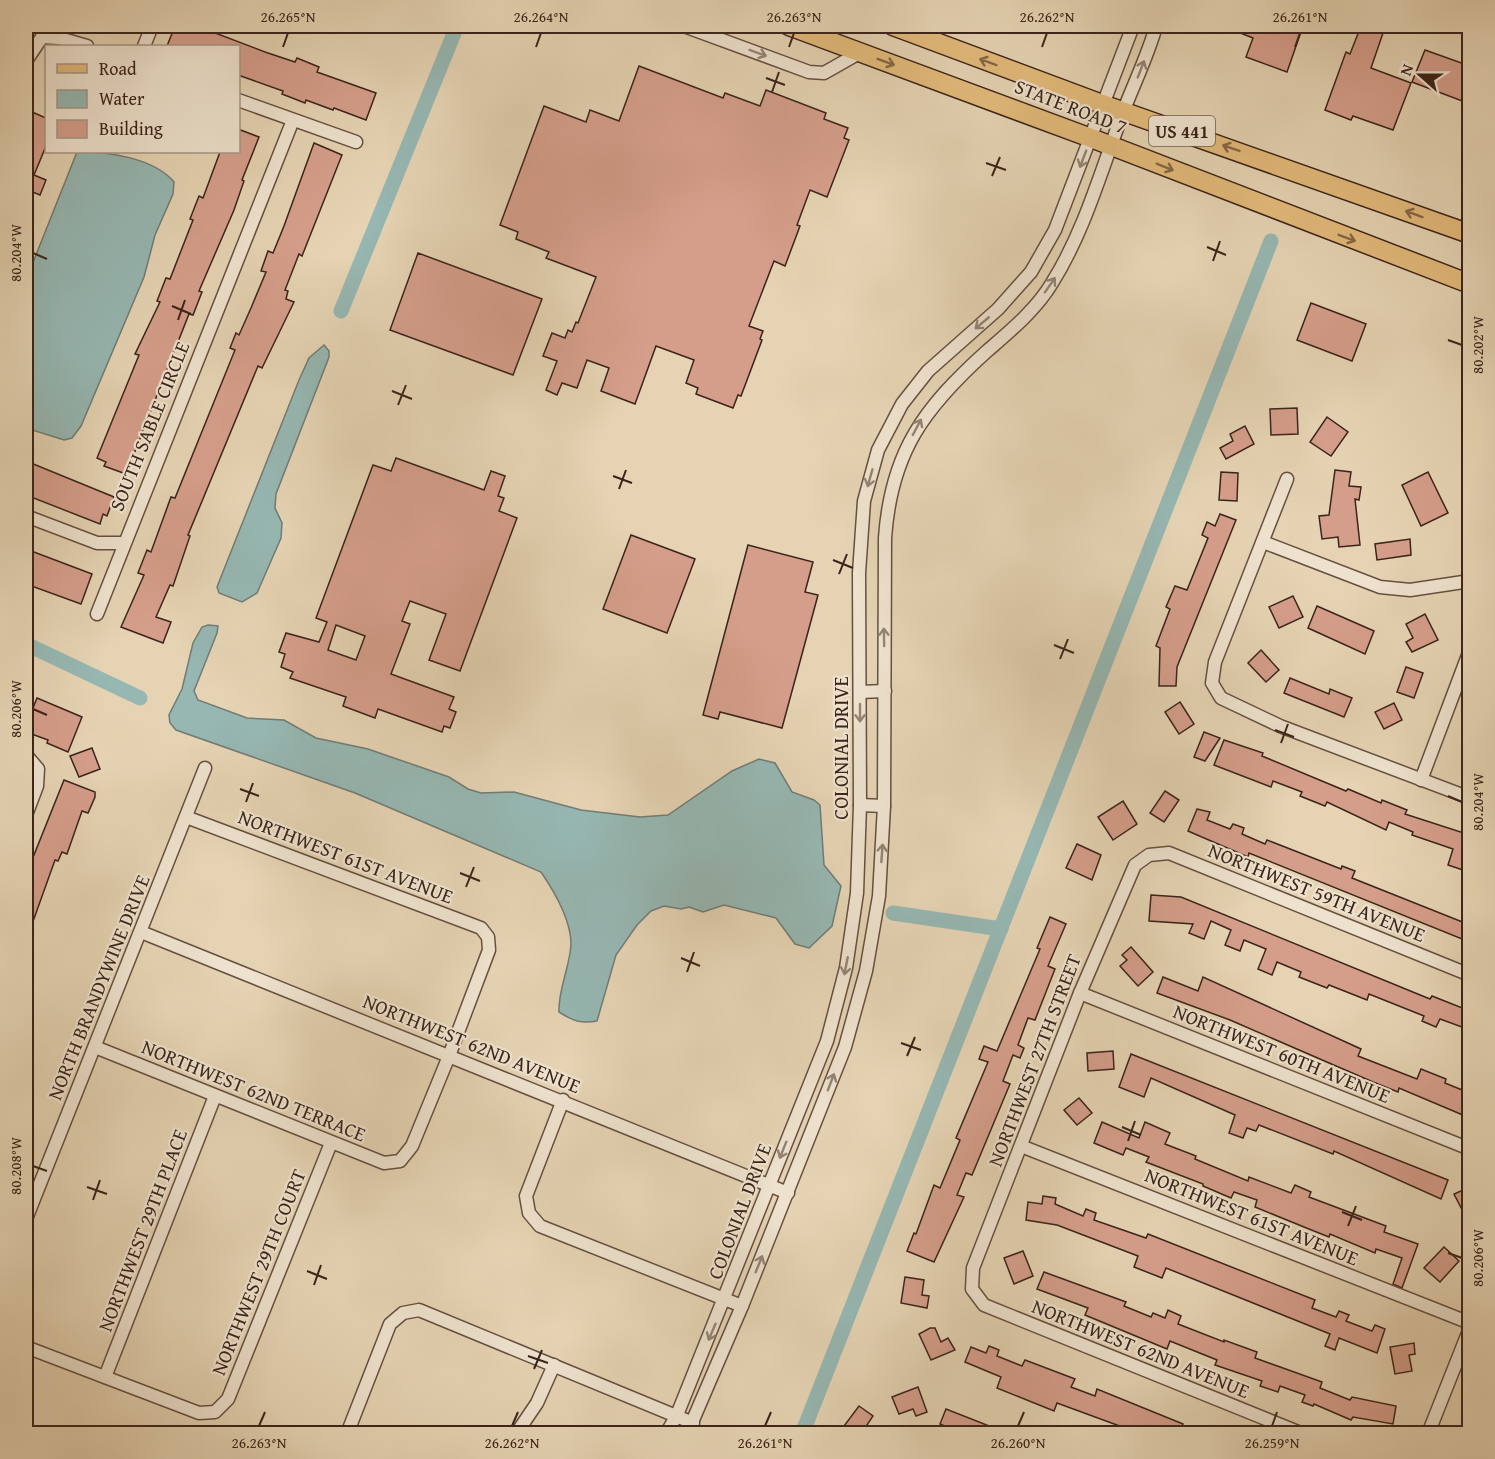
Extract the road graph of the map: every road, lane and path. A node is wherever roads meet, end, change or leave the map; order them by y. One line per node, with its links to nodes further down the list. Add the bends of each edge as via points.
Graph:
1 (152, 26): 8 (street)
2 (684, 26): 9 (street, one-way to 9, via 809,72 824,73)
3 (789, 26): 9 (main road, STATE ROAD 7 / US 441)
4 (894, 26): 12 (main road, STATE ROAD 7 / US 441, one-way to 4)
5 (1133, 26): 12 (street, COLONIAL DRIVE)
6 (1156, 26): 13 (street, COLONIAL DRIVE, one-way to 6)
7 (84, 45): 10 (street, via 42,37)
8 (144, 45)
9 (861, 52): 15 (main road, STATE ROAD 7 / US 441, one-way to 15)
10 (26, 61)
11 (240, 101): 14 (street)
12 (1102, 104): 13 (main road, STATE ROAD 7 / US 441); 15 (street, COLONIAL DRIVE)
13 (1124, 111): 17 (street, COLONIAL DRIVE); 18 (main road, STATE ROAD 7 / US 441, one-way to 13)
14 (293, 120): 16 (street); 23 (street, SOUTH SABLE CIRCLE)
15 (1091, 138): 17 (main road, STATE ROAD 7 / US 441); 28 (street, COLONIAL DRIVE, one-way to 28, via 1055,230 1031,272 998,309 928,371 902,404 878,450 864,501 859,573)
16 (356, 142)
17 (1111, 145): 19 (main road, STATE ROAD 7 / US 441, one-way to 19); 27 (street, COLONIAL DRIVE, one-way to 17, via 887,506 901,458 923,417 953,381 1014,327 1051,285 1076,238)
18 (1470, 234)
19 (1470, 284)
20 (1287, 479): 22 (street)
21 (26, 516): 23 (street, via 97,543)
22 (1263, 542): 24 (street, via 1380,587 1410,590); 31 (street, via 1215,662 1212,683 1221,698 1280,726)
23 (123, 543): 25 (street, SOUTH SABLE CIRCLE)
24 (1469, 586)
25 (97, 614)
26 (1470, 650): 31 (street)
27 (885, 691): 28 (street); 34 (street, COLONIAL DRIVE)
28 (860, 692): 33 (street, COLONIAL DRIVE, one-way to 33)
29 (26, 755): 35 (street, via 38,769 38,786)
30 (205, 768): 36 (street, NORTH BRANDYWINE DRIVE)
31 (1421, 780): 32 (street)
32 (1470, 798)
33 (860, 805): 34 (street); 38 (street, COLONIAL DRIVE)
34 (884, 806): 39 (street, COLONIAL DRIVE, one-way to 34)
35 (26, 815)
36 (186, 817): 40 (street, NORTH BRANDYWINE DRIVE); 44 (street, NORTHWEST 61ST AVENUE, via 481,928 488,937 489,950)
37 (1149, 855): 41 (street, NORTHWEST 59TH AVENUE, via 1169,853); 42 (street, NORTHWEST 27TH STREET, via 1135,865)
38 (857, 893): 39 (street); 50 (street, COLONIAL DRIVE, one-way to 50, via 846,968 827,1041)
39 (879, 896): 51 (street, COLONIAL DRIVE, one-way to 39, via 845,1047 866,971)
40 (141, 932): 43 (street, NORTH BRANDYWINE DRIVE); 44 (street, NORTHWEST 62ND AVENUE)
41 (1470, 975)
42 (1080, 993): 48 (street, NORTHWEST 27TH STREET); 49 (street, NORTHWEST 60TH AVENUE)
43 (95, 1047): 45 (street, NORTHWEST 62ND TERRACE); 52 (street, NORTH BRANDYWINE DRIVE)
44 (450, 1056): 46 (street, NORTHWEST 62ND AVENUE); 47 (street, NORTHWEST 62ND TERRACE, via 412,1146 400,1161 384,1164)
45 (215, 1096): 47 (street, NORTHWEST 62ND TERRACE); 60 (street, NORTHWEST 29TH PLACE)
46 (563, 1100): 50 (street, NORTHWEST 62ND AVENUE); 54 (street, via 526,1196 529,1213 540,1226)
47 (331, 1143): 60 (street, NORTHWEST 29TH COURT, via 228,1399 215,1412 199,1413)
48 (1021, 1146): 53 (street, NORTHWEST 27TH STREET, via 973,1268); 56 (street, NORTHWEST 61ST AVENUE)
49 (1470, 1149)
50 (770, 1184): 51 (street, NORTHWEST 62ND AVENUE); 54 (street, COLONIAL DRIVE)
51 (788, 1192): 55 (street, COLONIAL DRIVE, one-way to 51)
52 (26, 1219)
53 (972, 1289): 66 (street, NORTHWEST 62ND AVENUE, via 984,1305)
54 (725, 1299): 55 (street); 61 (street, COLONIAL DRIVE, one-way to 61)
55 (742, 1306): 62 (street, COLONIAL DRIVE)
56 (1470, 1323)
57 (1470, 1328): 67 (street)
58 (26, 1347): 60 (street)
59 (554, 1365): 61 (street); 63 (street, via 419,1310 403,1313 390,1324); 64 (street, via 537,1403)
60 (105, 1377)
61 (677, 1416): 62 (street); 65 (street, COLONIAL DRIVE)
62 (690, 1428)
63 (347, 1434)
64 (516, 1434)
65 (666, 1434)
66 (1303, 1434)
67 (1428, 1434)

